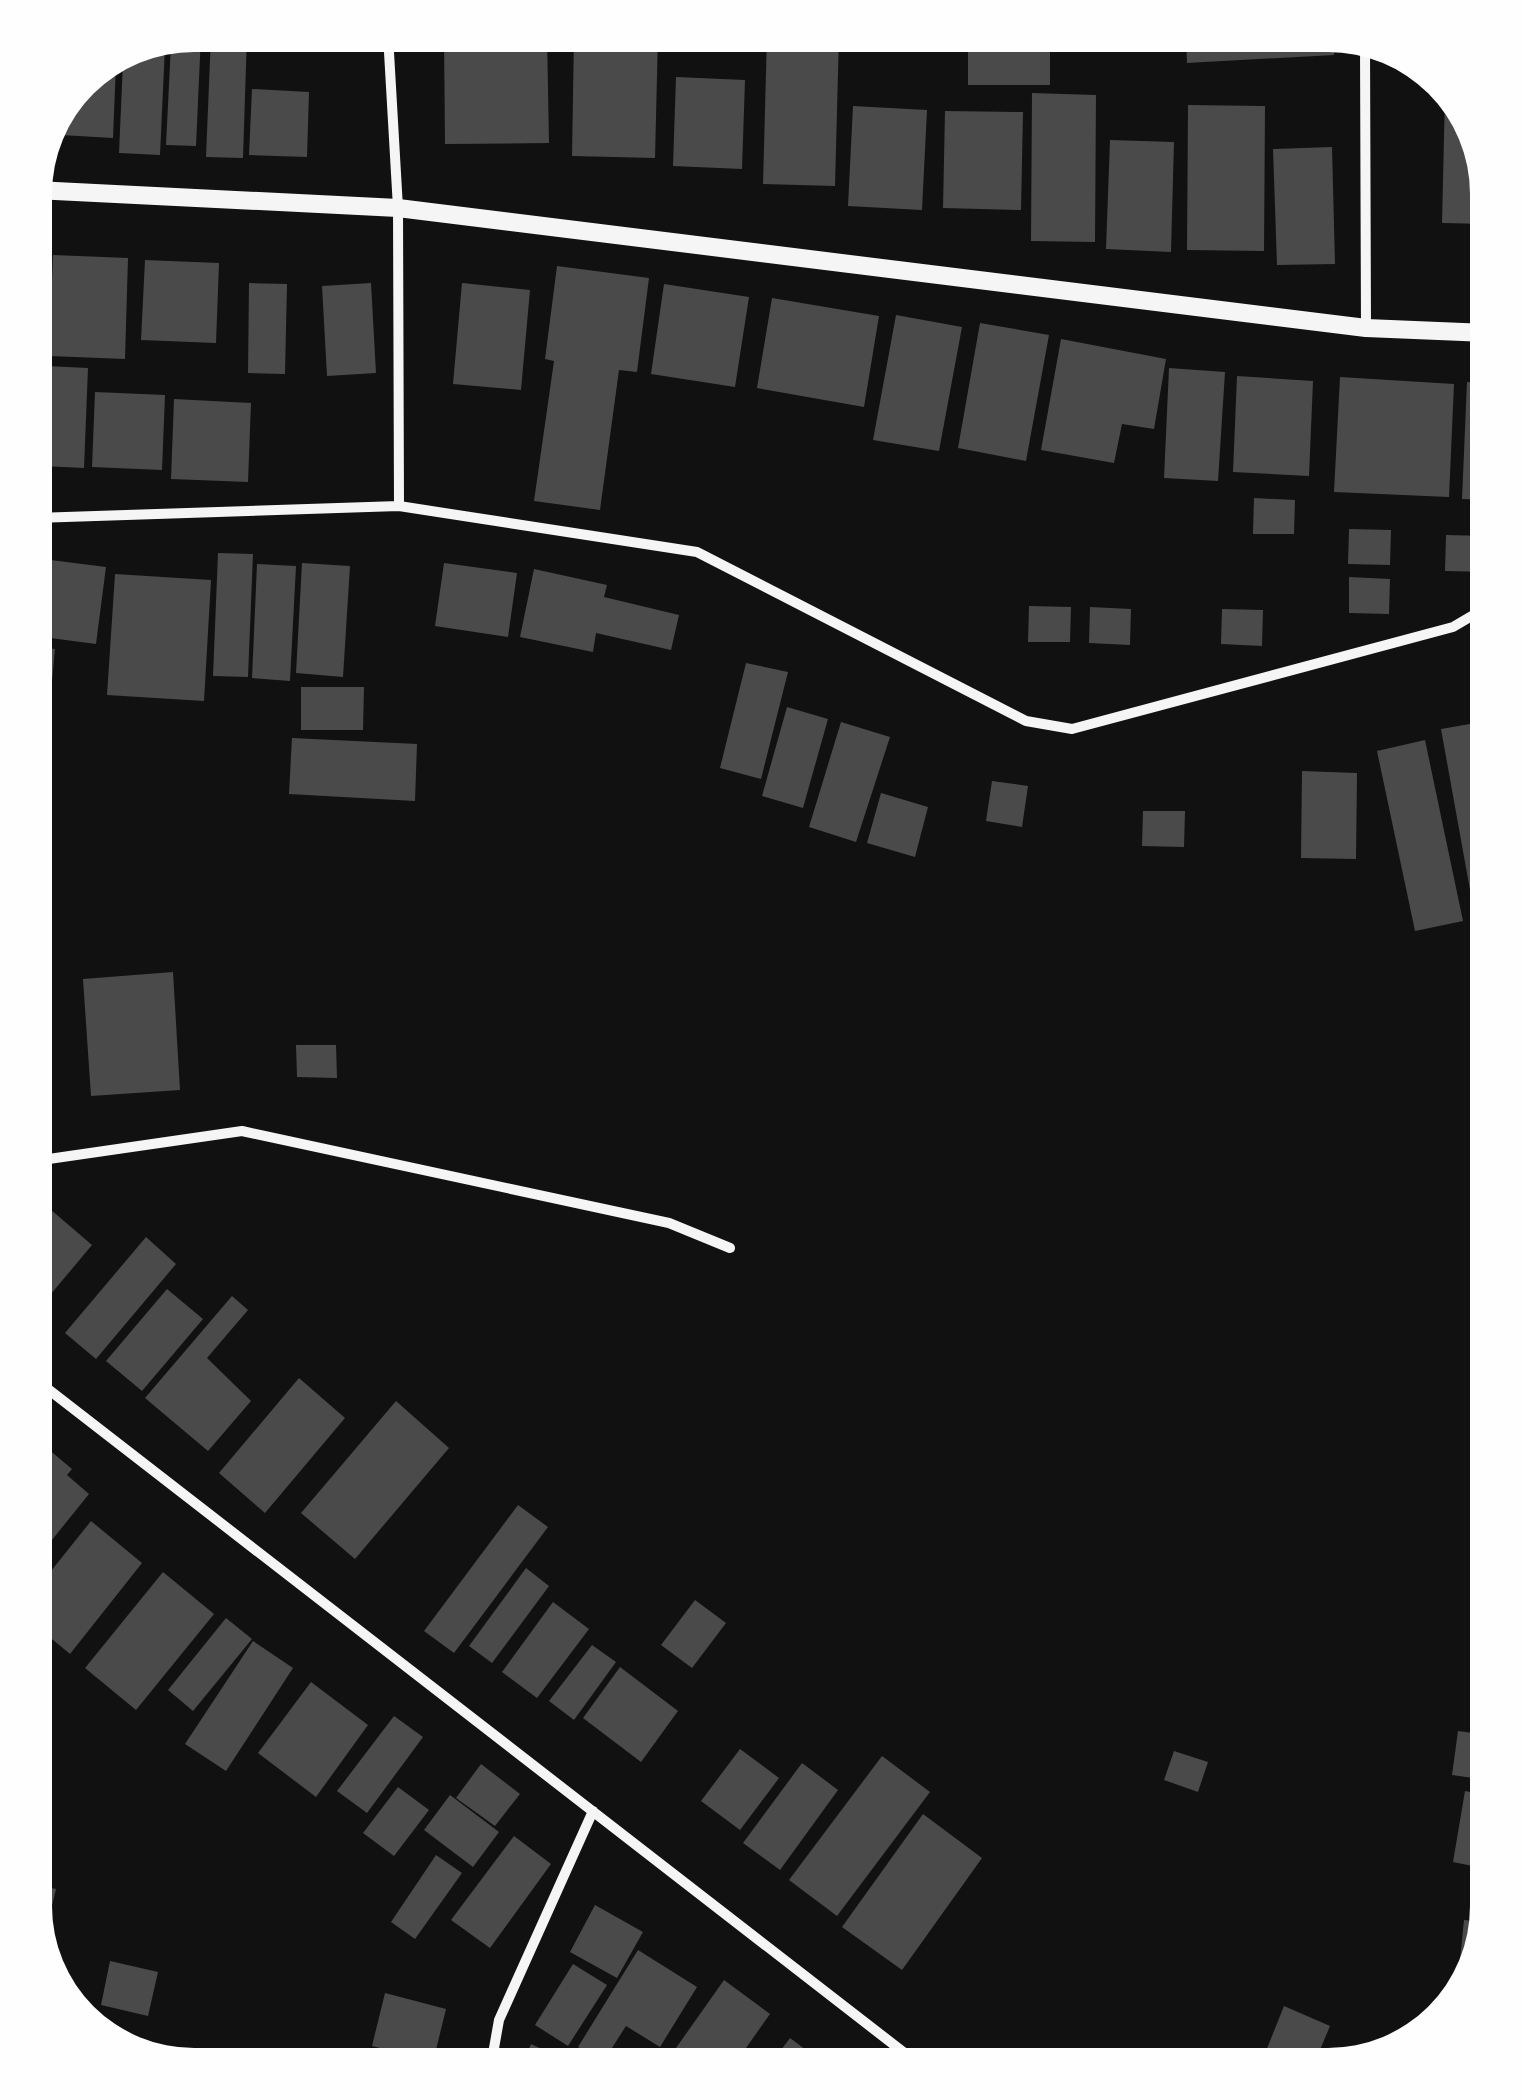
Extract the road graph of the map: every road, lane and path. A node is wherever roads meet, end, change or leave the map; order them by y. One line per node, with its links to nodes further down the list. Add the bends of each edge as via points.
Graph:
1 (389, 53): 4 (street)
2 (1365, 57): 5 (street)
3 (53, 191): 4 (street)
4 (398, 208): 5 (street); 7 (street)
5 (1366, 328): 6 (street)
6 (1470, 332)
7 (400, 506): 8 (street); 9 (street, via 697,552 1026,721 1072,729 1453,627)
8 (53, 517)
9 (1470, 616)
10 (53, 1158): 11 (street, via 242,1131 669,1223)
11 (730, 1248)
12 (53, 1392): 13 (street)
13 (593, 1811): 14 (street, via 499,2020); 15 (street)
14 (494, 2047)
15 (898, 2048)

